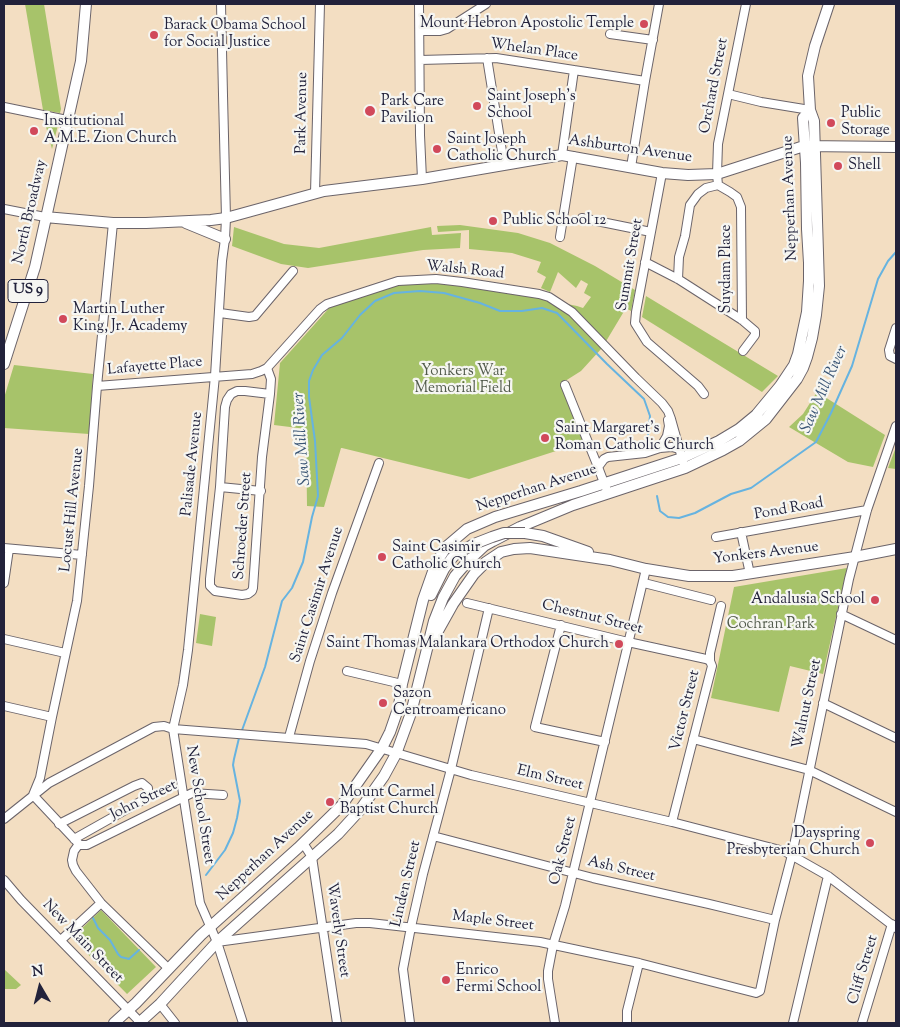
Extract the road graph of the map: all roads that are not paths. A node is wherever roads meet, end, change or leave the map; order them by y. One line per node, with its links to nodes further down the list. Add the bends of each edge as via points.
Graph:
1 (86, 4): 19 (main road, North Broadway / US 9, via 81,61)
2 (222, 4): 33 (street, Palisade Avenue)
3 (320, 4): 30 (street, Park Avenue)
4 (419, 4): 9 (street)
5 (486, 4): 9 (street, via 447,30)
6 (659, 4): 11 (street)
7 (746, 4): 16 (street, Orchard Street)
8 (829, 4): 18 (main road, Nepperhan Avenue, via 808,76)
9 (420, 31): 13 (street)
10 (610, 34): 11 (street)
11 (653, 40): 15 (street)
12 (487, 58): 13 (street, Whelan Place); 14 (street, Whelan Place); 24 (street)
13 (420, 60): 28 (street)
14 (574, 70): 15 (street, Whelan Place); 22 (street)
15 (645, 81): 25 (street)
16 (728, 94): 18 (street); 27 (street, Orchard Street, via 718,144)
17 (4, 107): 19 (street)
18 (810, 110): 20 (main road, Nepperhan Avenue, via 803,118)
19 (68, 120): 32 (main road, North Broadway / US 9)
20 (809, 146): 21 (main road, Ashburton Avenue); 27 (main road, Ashburton Avenue); 61 (main road, Nepperhan Avenue, via 806,163 807,312 794,365 756,415 719,441)
21 (896, 147)
22 (562, 155): 23 (main road, Ashburton Avenue); 24 (main road, Ashburton Avenue)
23 (573, 156): 25 (main road, Ashburton Avenue); 38 (street)
24 (504, 164): 28 (main road, Ashburton Avenue)
25 (631, 167): 26 (main road, Ashburton Avenue)
26 (662, 172): 27 (main road, Ashburton Avenue); 37 (street, Summit Street)
27 (717, 174): 29 (street, Orchard Street)
28 (422, 179): 30 (main road, Ashburton Avenue)
29 (718, 185): 42 (street, via 706,188 690,205); 44 (street, Suydam Place, via 737,197 741,207)
30 (315, 193): 33 (main road, Ashburton Avenue)
31 (4, 208): 32 (street, Ashburton Avenue)
32 (46, 217): 36 (main road, Ashburton Avenue); 46 (main road, North Broadway / US 9, via 32,277)
33 (226, 218): 35 (main road, Ashburton Avenue); 39 (street, Palisade Avenue)
34 (582, 218): 37 (street)
35 (183, 222): 36 (main road, Ashburton Avenue); 39 (main road)
36 (113, 223): 52 (street, Locust Hill Avenue)
37 (651, 232): 40 (street, Summit Street)
38 (560, 237)
39 (225, 239): 43 (street, Palisade Avenue)
40 (645, 262): 42 (street, Suydam Place); 55 (street, Summit Street, via 635,323 647,342)
41 (294, 271): 43 (street, via 255,316)
42 (678, 280): 44 (street, Suydam Place)
43 (220, 313): 51 (street, Palisade Avenue)
44 (742, 320): 47 (street, via 755,331)
45 (896, 328): 48 (street, via 889,350)
46 (6, 349): 49 (main road, North Broadway / US 9)
47 (743, 351)
48 (896, 359)
49 (4, 364)
50 (267, 368): 51 (street, via 252,374); 54 (street, Schroeder Street); 56 (street, Walsh Road, via 327,304 398,281 436,279 549,297 572,312)
51 (215, 376): 52 (street, Lafayette Place); 98 (street, Palisade Avenue, via 188,650)
52 (97, 386): 73 (street, Locust Hill Avenue)
53 (565, 386): 59 (street)
54 (270, 394): 65 (street, Schroeder Street, via 237,391 227,400); 66 (street, Schroeder Street)
55 (704, 394)
56 (668, 411): 58 (street, via 667,436); 61 (street, Walsh Road)
57 (896, 426): 68 (street, Walnut Street)
58 (660, 448): 60 (street); 61 (street, via 672,447)
59 (592, 451): 60 (street); 63 (street)
60 (608, 457): 63 (street)
61 (682, 458): 64 (main road, Nepperhan Avenue); 67 (main road, Nepperhan Avenue)
62 (380, 463): 99 (street, Saint Casimir Avenue, via 332,593)
63 (598, 467): 64 (street)
64 (604, 483): 67 (street); 86 (main road, Nepperhan Avenue, via 467,529 447,546 436,563)
65 (220, 487): 66 (street); 66 (street, Schroeder Street, via 210,579 212,589 221,593 242,595 252,592)
66 (261, 491)
67 (608, 494): 91 (main road, Nepperhan Avenue, via 520,527 484,546 455,576 443,598)
68 (867, 510): 69 (street, Pond Road); 74 (street, Walnut Street)
69 (741, 532): 70 (street, Pond Road); 77 (street)
70 (716, 537)
71 (6, 548): 73 (street); 78 (street)
72 (896, 549): 74 (main road, Yonkers Avenue)
73 (82, 555): 90 (street, Locust Hill Avenue, via 77,601)
74 (855, 557): 77 (main road, Yonkers Avenue); 84 (street, Walnut Street)
75 (610, 560): 76 (main road, Yonkers Avenue); 86 (main road, Yonkers Avenue, bridge, via 543,536 526,533 492,536 452,558 434,588); 91 (main road, Yonkers Avenue, via 530,548 501,552 474,574 453,604)
76 (646, 569): 77 (main road, Yonkers Avenue, via 689,576); 79 (street, Oak Street)
77 (750, 574)
78 (4, 583)
79 (644, 583): 80 (street); 89 (street, Oak Street)
80 (711, 600)
81 (467, 603): 83 (street, Chestnut Street)
82 (721, 606): 92 (street, Victor Street)
83 (489, 608): 85 (street, Chestnut Street); 105 (street, Linden Street)
84 (841, 614): 88 (street); 95 (street, Walnut Street)
85 (561, 625): 89 (street, Chestnut Street); 102 (street, via 535,727)
86 (413, 638): 94 (main road, Nepperhan Avenue)
87 (4, 639): 90 (street)
88 (896, 640)
89 (628, 642): 92 (street, Chestnut Street); 102 (street, Oak Street)
90 (65, 653): 97 (street, Locust Hill Avenue)
91 (427, 653): 104 (main road, Nepperhan Avenue)
92 (710, 661): 101 (street, Victor Street, via 712,666)
93 (347, 671): 94 (street)
94 (402, 684): 103 (main road, Nepperhan Avenue, via 399,706)
95 (823, 703): 100 (street); 106 (street, Walnut Street)
96 (4, 706): 97 (street)
97 (52, 717): 107 (street, Locust Hill Avenue, via 40,778)
98 (173, 728): 99 (street, Elm Street); 107 (street, via 154,727 49,783); 109 (street, New School Street)
99 (288, 737): 103 (street, Elm Street)
100 (896, 738)
101 (694, 739): 106 (street); 113 (street, Victor Street)
102 (605, 742): 110 (street, Oak Street)
103 (382, 748): 104 (street, Elm Street); 117 (main road, Nepperhan Avenue, via 342,805)
104 (396, 754): 105 (street, Elm Street); 119 (main road, Nepperhan Avenue, via 360,810)
105 (451, 769): 110 (street, Elm Street); 115 (street, Linden Street)
106 (809, 770): 111 (street); 118 (street, Walnut Street)
107 (33, 795): 112 (street); 114 (street)
108 (223, 795): 109 (street, John Street, via 192,793)
109 (184, 796): 116 (street, John Street, via 87,845); 125 (street, New School Street, via 200,903)
110 (590, 802): 113 (street, Elm Street); 120 (street, Oak Street)
111 (896, 812)
112 (4, 819)
113 (672, 822): 118 (street, Elm Street)
114 (59, 824): 116 (street); 116 (street, via 134,786 142,783 148,788 145,799)
115 (433, 836): 120 (street, Ash Street); 128 (street, Linden Street)
116 (76, 841): 123 (street, via 73,865)
117 (303, 843): 119 (street, Waverly Street); 125 (main road, Nepperhan Avenue)
118 (792, 855): 121 (street, Elm Street); 124 (street, Walnut Street)
119 (312, 857): 127 (street, Waverly Street); 130 (main road, Nepperhan Avenue)
120 (573, 873): 124 (street, Ash Street); 131 (street, Oak Street)
121 (828, 876): 126 (street, Elm Street); 145 (street)
122 (4, 880): 129 (street, New Main Street)
123 (101, 903): 129 (street); 133 (street)
124 (775, 920): 134 (street, Walnut Street)
125 (211, 926): 130 (street, New School Street); 133 (main road, Nepperhan Avenue)
126 (894, 926): 146 (street, Cliff Street)
127 (323, 927): 128 (street, Maple Street, via 356,923); 130 (street, Maple Street); 141 (street, Waverly Street)
128 (411, 927): 131 (street, Maple Street); 142 (street, Linden Street, via 403,969)
129 (61, 940): 136 (street, New Main Street)
130 (217, 942): 135 (main road, Nepperhan Avenue); 140 (street, New School Street)
131 (553, 944): 132 (street, Maple Street); 143 (street, Oak Street, via 548,979)
132 (639, 963): 134 (street, Maple Street, via 756,993); 144 (street)
133 (169, 969): 136 (main road, Nepperhan Avenue)
134 (760, 991)
135 (160, 1004): 138 (main road, Nepperhan Avenue); 139 (street)
136 (128, 1010): 137 (main road, Nepperhan Avenue); 138 (street, New Main Street)
137 (114, 1023)
138 (140, 1023)
139 (175, 1023)
140 (243, 1023)
141 (337, 1023)
142 (410, 1023)
143 (555, 1023)
144 (627, 1023)
145 (793, 1023)
146 (862, 1023)

